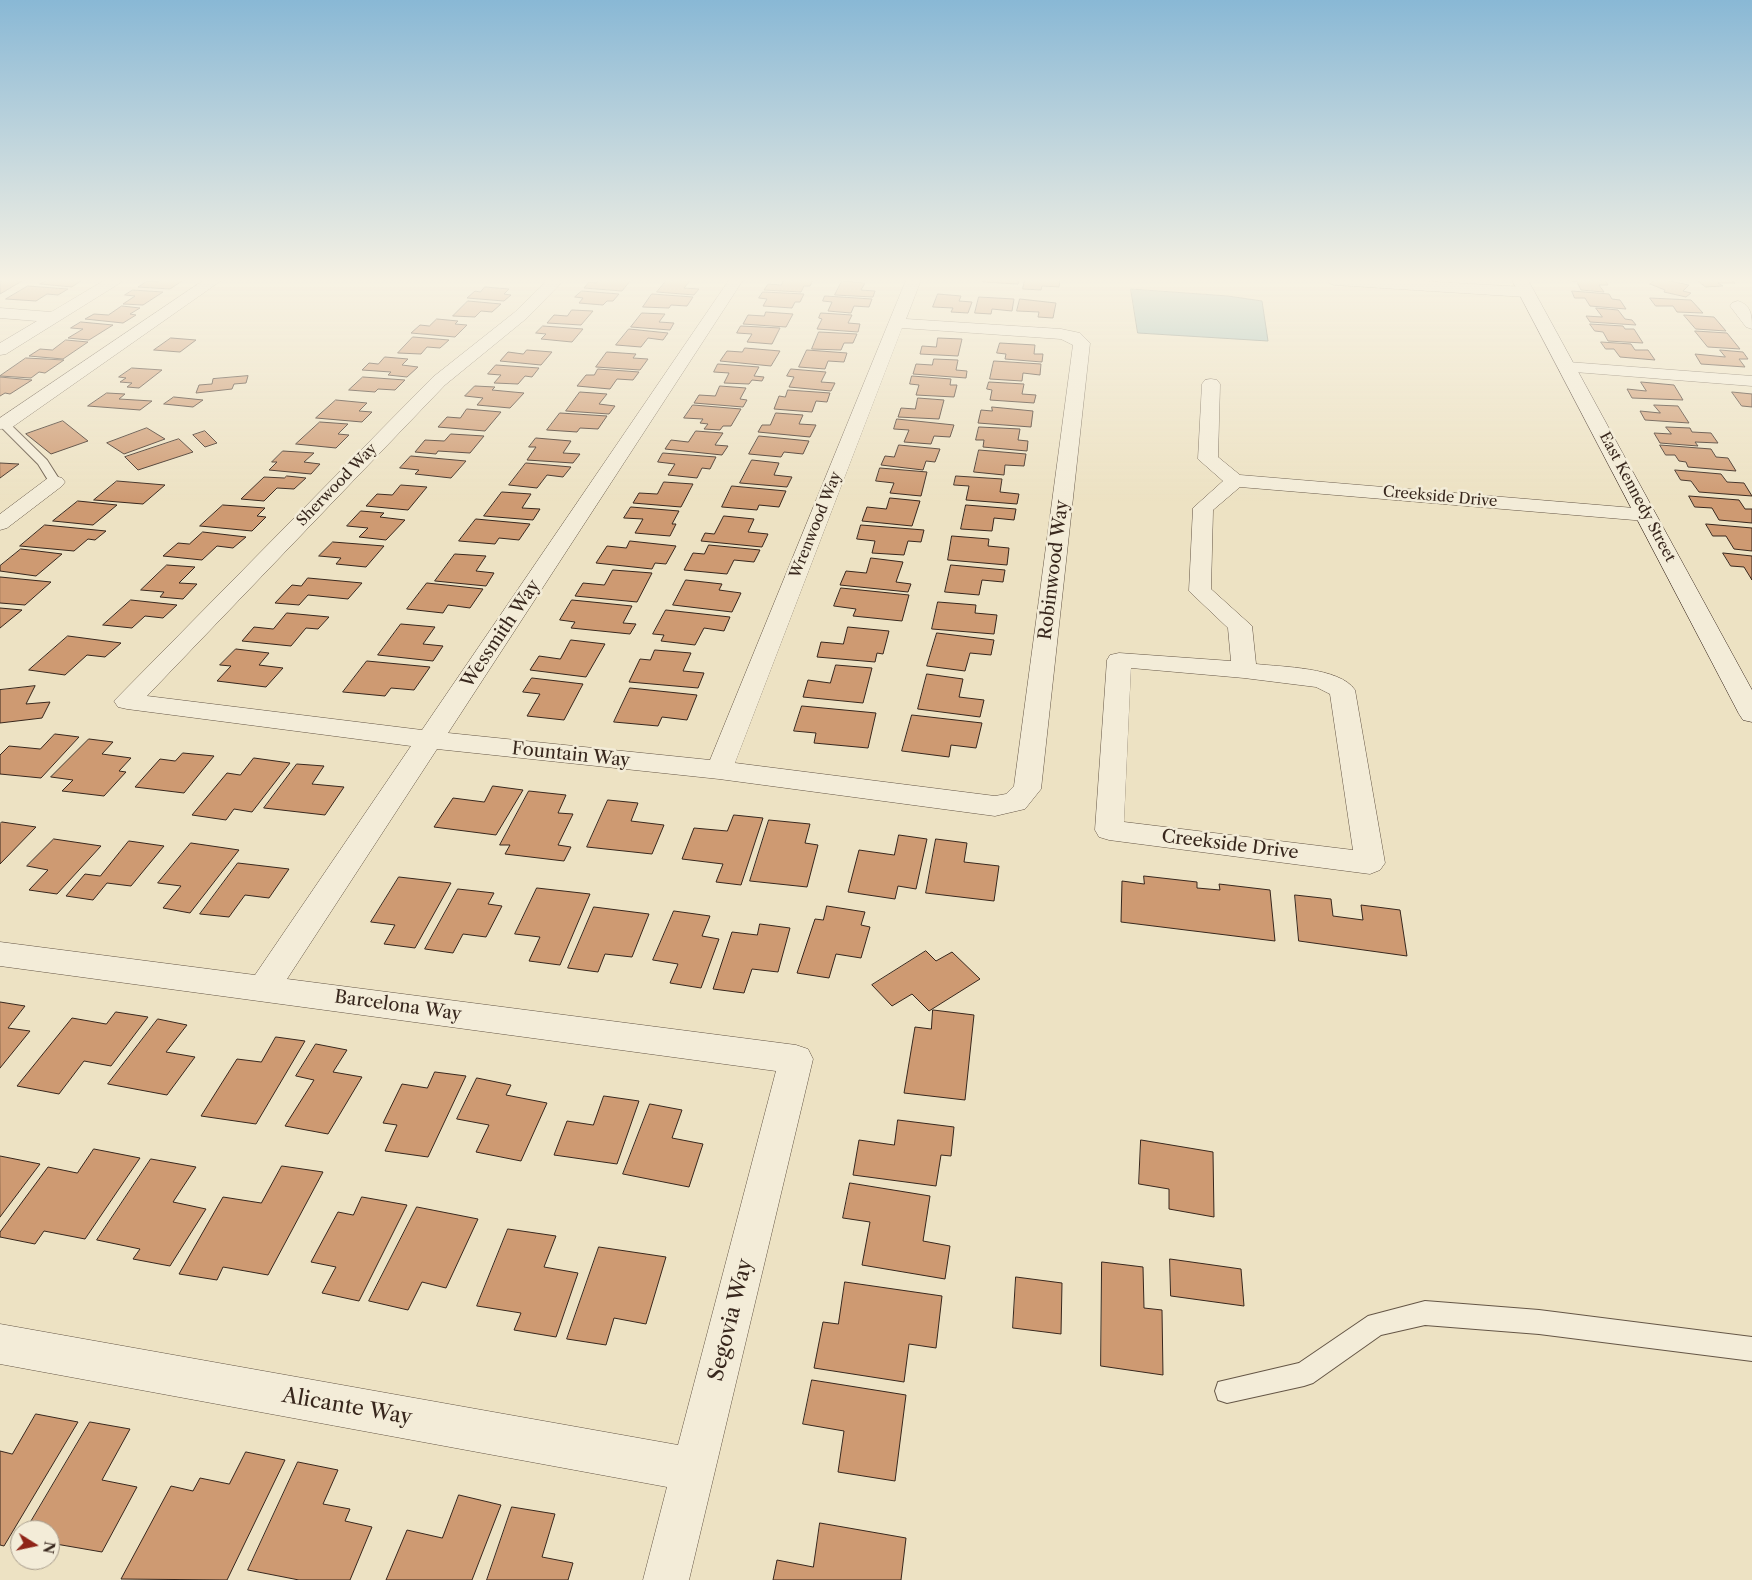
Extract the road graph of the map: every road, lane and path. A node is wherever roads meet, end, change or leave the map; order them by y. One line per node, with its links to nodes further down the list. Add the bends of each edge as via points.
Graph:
1 (106, 354): 10 (street)
2 (473, 354): 16 (street, Sherwood Way, via 439,381)
3 (687, 354): 18 (street, Wessmith Way)
4 (884, 354): 19 (street, Wrenwood Way)
5 (1081, 354): 20 (street, Robinwood Way, via 1027,789)
6 (1561, 354): 7 (street, East Kennedy Street)
7 (1568, 367): 8 (street); 13 (street, East Kennedy Street)
8 (1752, 381)
9 (1211, 384): 11 (street, via 1208,458)
10 (4, 424): 12 (lane, via 43,462)
11 (1234, 481): 13 (street, Creekside Drive); 15 (street, via 1203,508 1200,592 1240,626)
12 (55, 482): 14 (street)
13 (1646, 514): 17 (street, East Kennedy Street)
14 (0, 524)
15 (1244, 670): 15 (street, Creekside Drive, via 1322,680 1342,690 1370,863 1108,830 1119,660)
16 (127, 702): 18 (street, Fountain Way)
17 (1752, 714)
18 (430, 740): 19 (street, Fountain Way); 22 (street, Wessmith Way)
19 (719, 770): 20 (street, Fountain Way, via 995,806)
20 (1015, 802)
21 (0, 954): 22 (street, Barcelona Way)
22 (264, 988): 23 (street, Barcelona Way)
23 (796, 1059): 27 (street, Segovia Way)
24 (0, 1344): 27 (street, Alicante Way)
25 (1752, 1349): 26 (lane, via 1539,1322 1425,1313 1376,1324 1304,1374)
26 (1227, 1391)
27 (693, 1470): 28 (street, Segovia Way)
28 (666, 1580)

